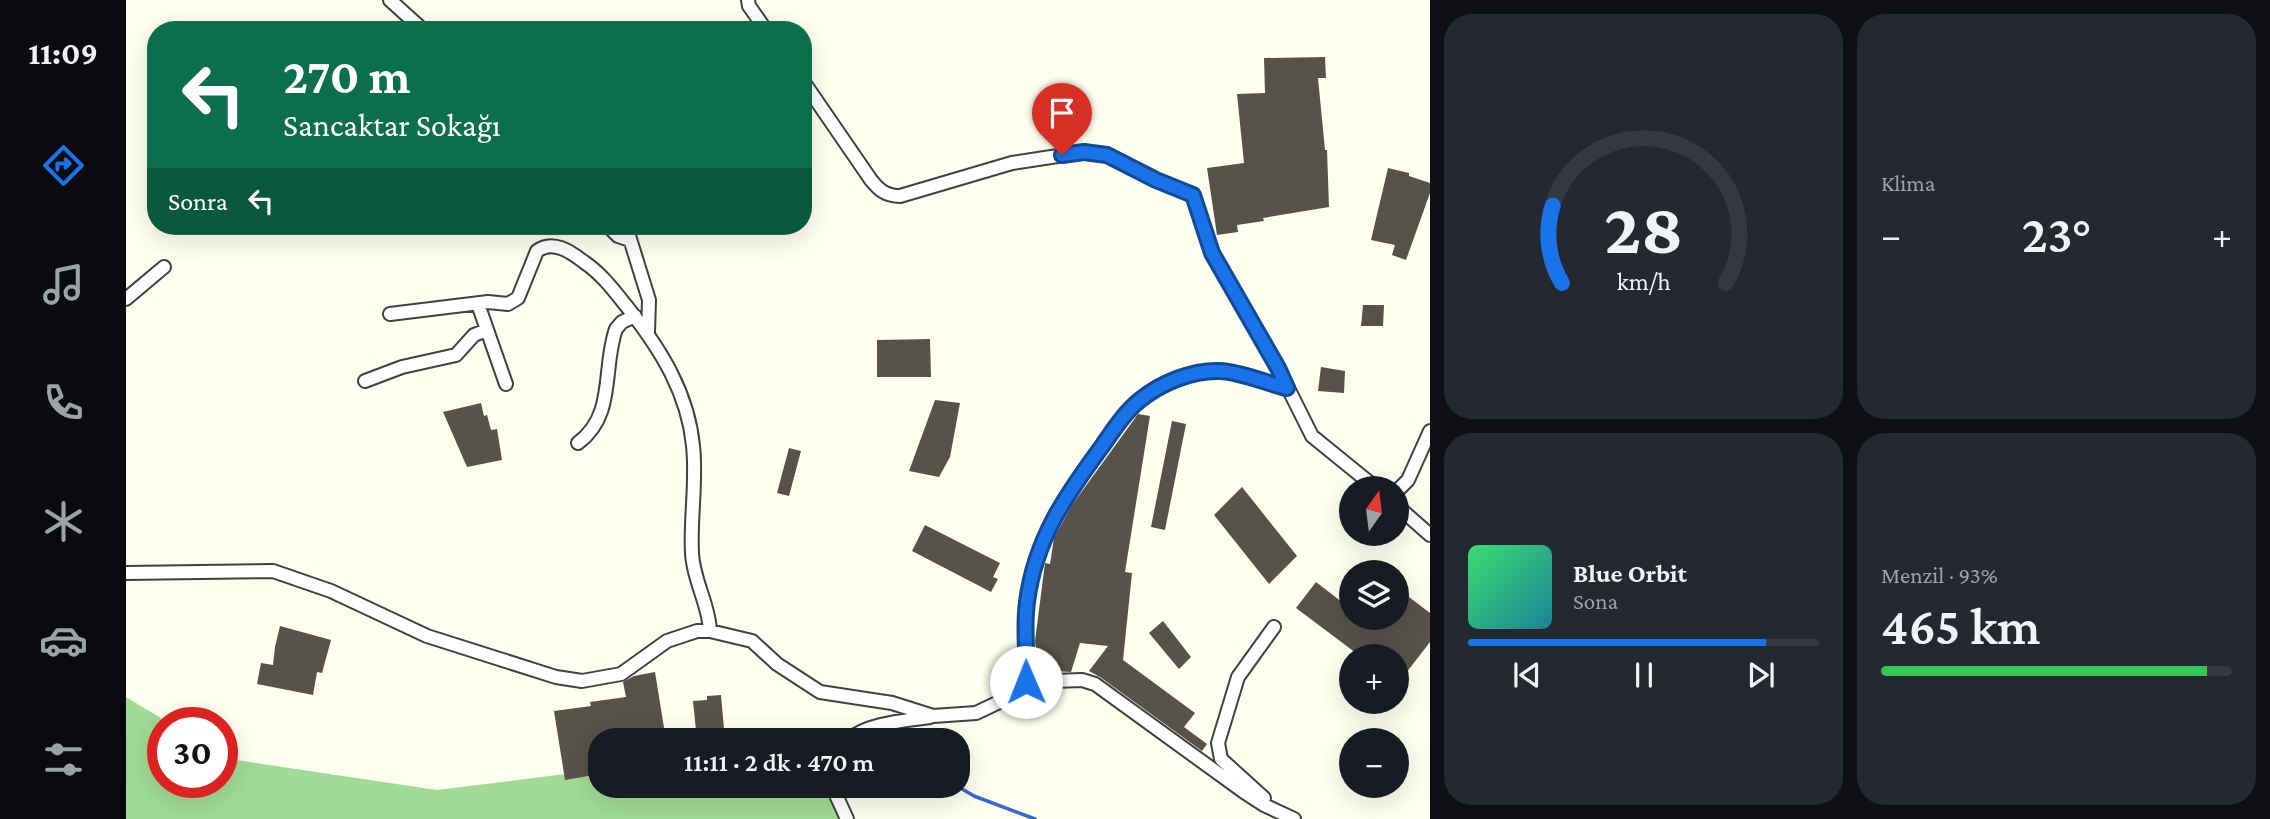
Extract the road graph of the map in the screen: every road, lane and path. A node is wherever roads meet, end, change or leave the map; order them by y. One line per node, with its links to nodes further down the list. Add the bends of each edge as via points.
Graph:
1 (390, 0): 3 (street)
2 (748, 0): 4 (street)
3 (413, 21)
4 (760, 21)
5 (812, 94): 18 (street, via 877,189 890,196 1012,163 1084,152 1107,155 1193,195 1212,253)
6 (617, 235): 8 (street)
7 (629, 235): 8 (street)
8 (630, 240): 15 (street, via 649,300)
9 (164, 267): 10 (street)
10 (126, 299)
11 (478, 303): 12 (street); 13 (street, via 514,302 537,251 555,246 587,263); 14 (street)
12 (390, 314)
13 (635, 316): 15 (street); 20 (street, via 616,329 602,409 591,431)
14 (487, 330): 16 (street, via 474,335 456,355 401,367); 17 (street)
15 (648, 333): 27 (street, via 677,383 690,424 695,485 692,557)
16 (365, 381)
17 (506, 384)
18 (1287, 388): 21 (street, via 1312,436); 28 (street, via 1237,373 1208,372 1162,387 1126,414 1048,527 1027,601)
19 (1430, 430): 22 (street)
20 (578, 443)
21 (1361, 476)
22 (1409, 478)
23 (1409, 516): 24 (street)
24 (1430, 535)
25 (126, 573): 27 (street, via 273,570 331,591 427,636 555,677 582,681 621,674 667,641)
26 (1274, 628): 32 (street, via 1238,677 1218,743 1221,759 1263,796)
27 (710, 631): 29 (street, via 752,641 820,692 892,703)
28 (1026, 682): 29 (street, via 1014,695 976,713); 32 (street, via 1082,680 1095,684)
29 (933, 716): 30 (street)
30 (874, 728)
31 (837, 798): 33 (street)
32 (1264, 805): 34 (street)
33 (847, 819)
34 (1294, 819)

